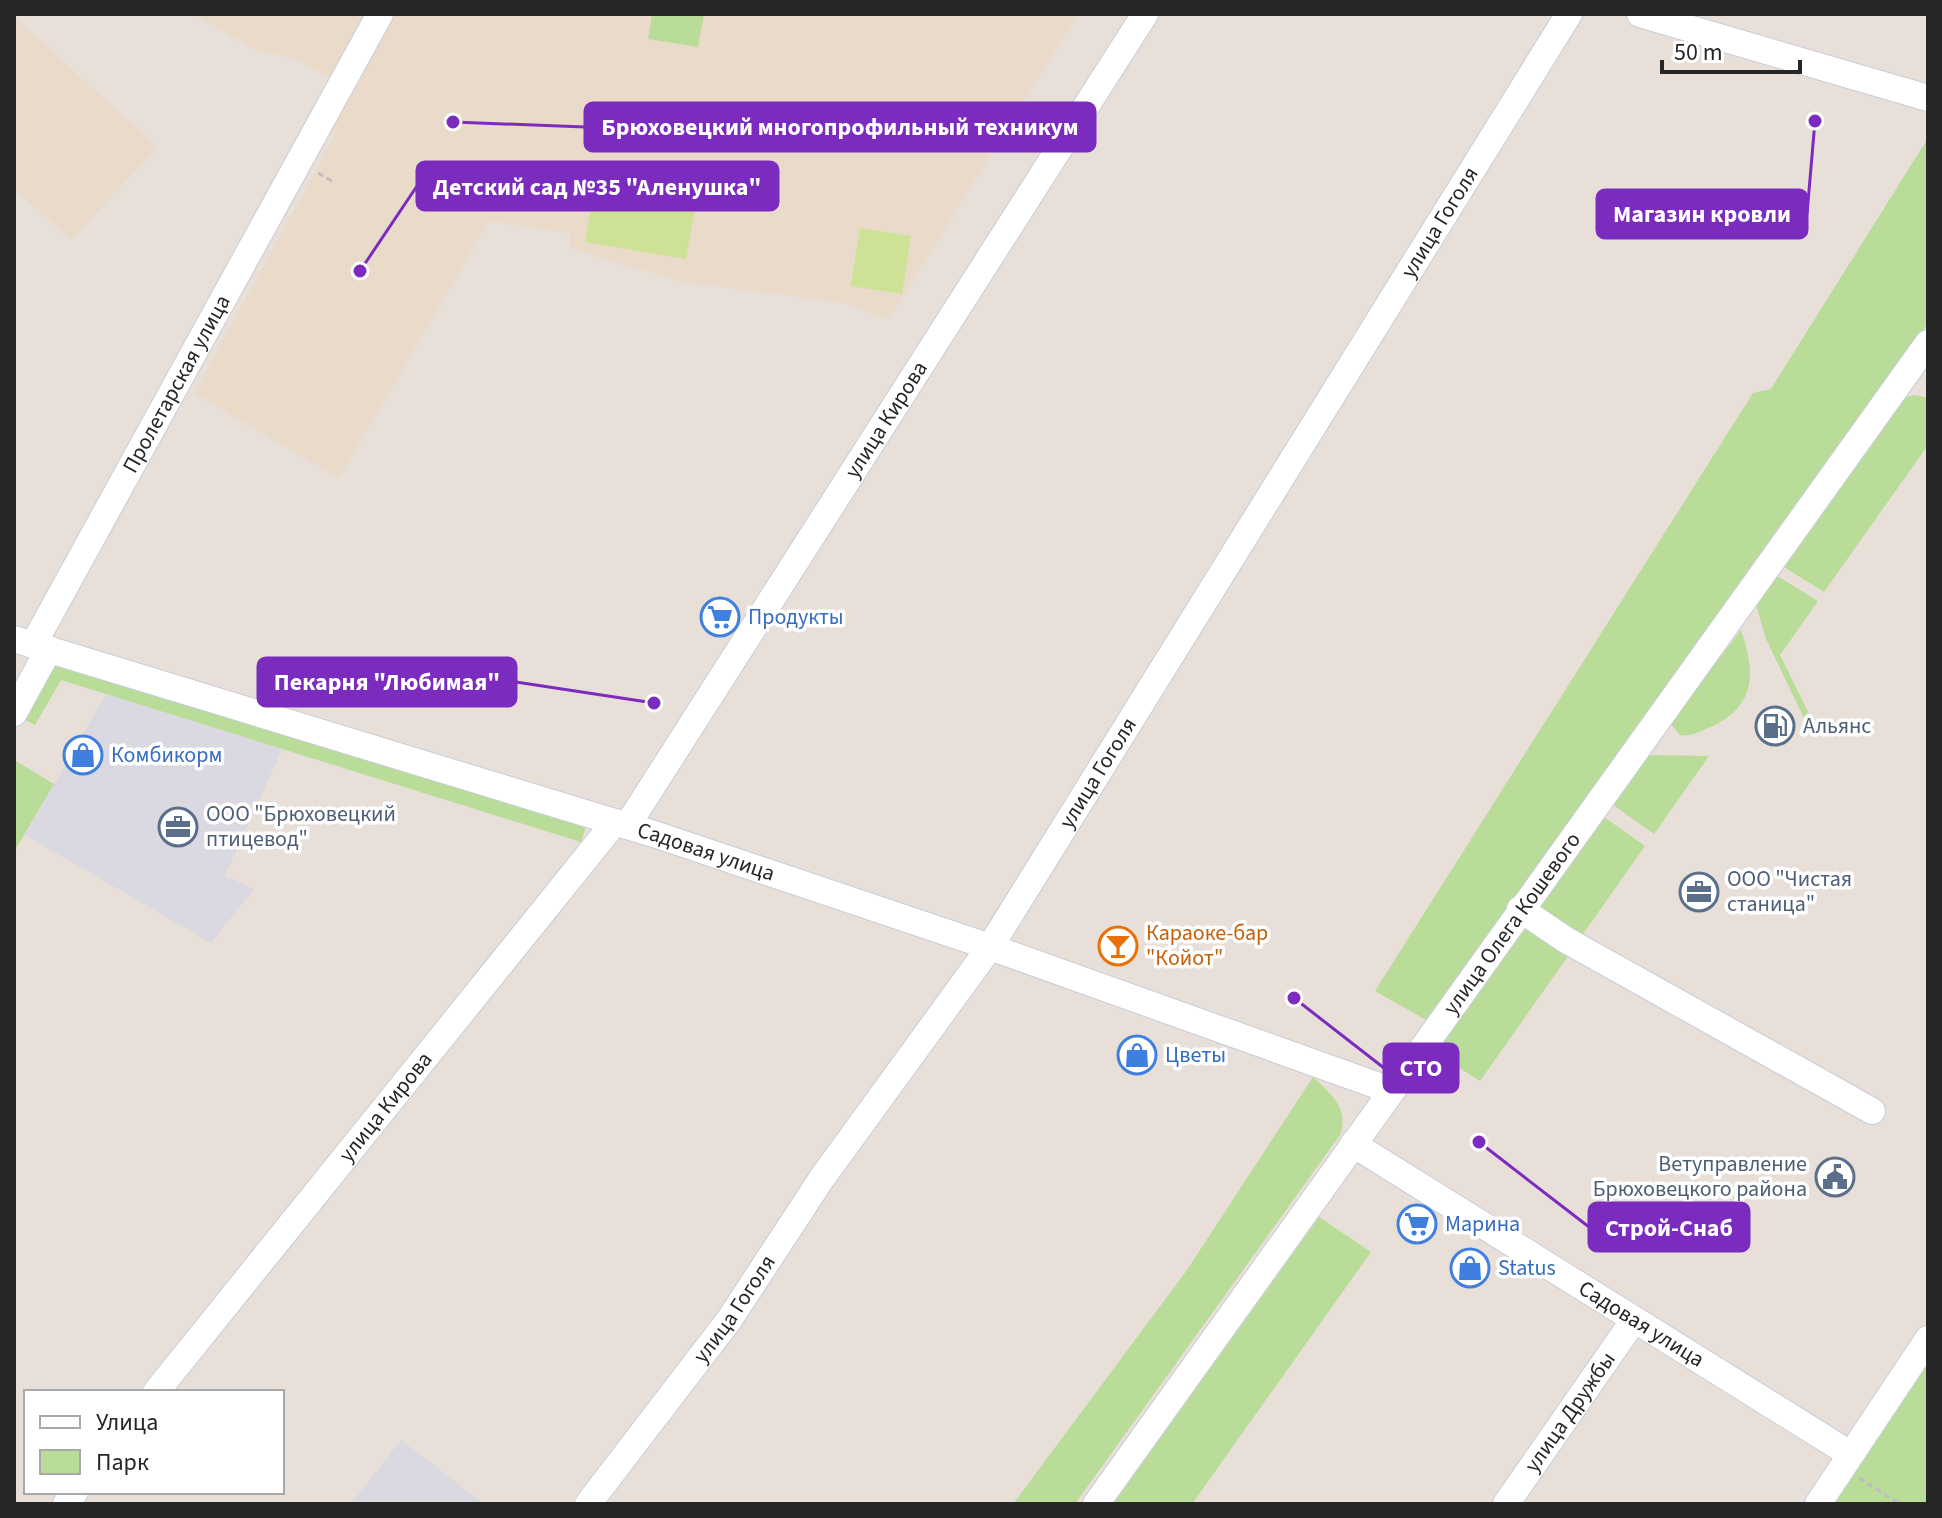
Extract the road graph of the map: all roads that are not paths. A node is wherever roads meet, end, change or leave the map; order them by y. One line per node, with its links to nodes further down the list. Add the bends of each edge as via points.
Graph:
1 (380, 14): 7 (street, Пролетарская улица)
2 (1145, 14): 9 (street, улица Кирова)
3 (1569, 14): 11 (street, улица Гоголя)
4 (1640, 14): 5 (street)
5 (1928, 98)
6 (1928, 343): 10 (street, улица Олега Кошевого)
7 (32, 644): 8 (street, Пролетарская улица); 9 (street, Садовая улица)
8 (14, 713)
9 (621, 824): 11 (street, Садовая улица); 17 (street, улица Кирова)
10 (1520, 909): 12 (street, улица Олега Кошевого); 13 (street)
11 (990, 947): 12 (street, Садовая улица); 19 (street, улица Гоголя, via 822,1178 757,1281)
12 (1390, 1090): 14 (street, улица Олега Кошевого)
13 (1872, 1111)
14 (1353, 1144): 15 (street, Садовая улица); 20 (street, улица Олега Кошевого)
15 (1634, 1320): 18 (street, Садовая улица); 21 (street, улица Дружбы)
16 (1928, 1339): 18 (street)
17 (158, 1390)
18 (1846, 1460): 22 (street)
19 (588, 1504)
20 (1096, 1504)
21 (1506, 1504)
22 (1818, 1504)

